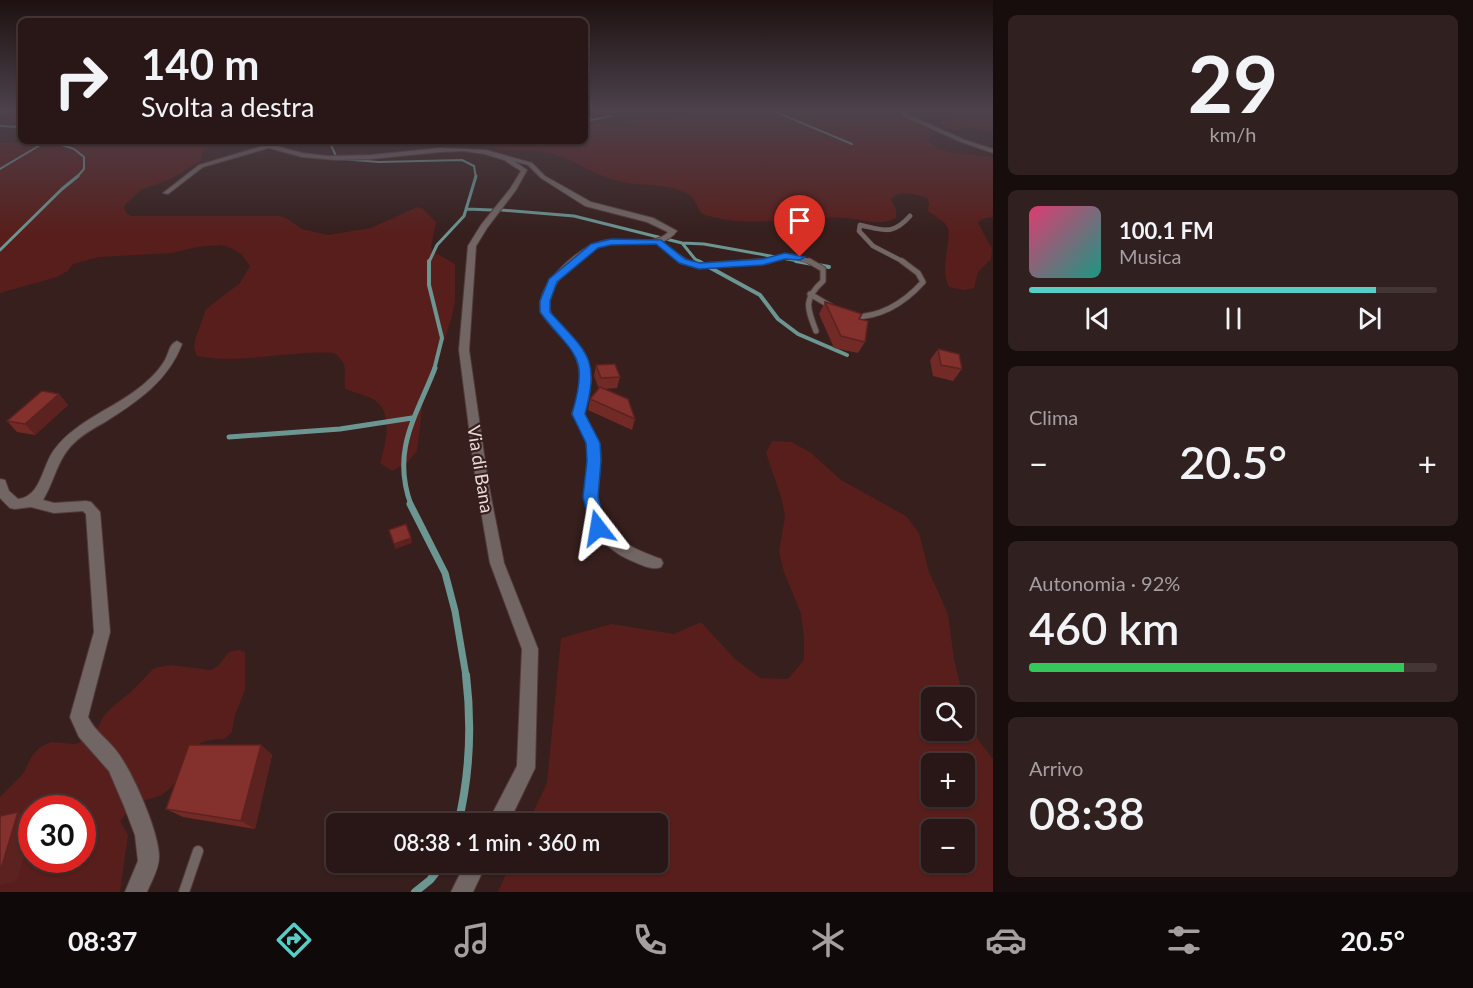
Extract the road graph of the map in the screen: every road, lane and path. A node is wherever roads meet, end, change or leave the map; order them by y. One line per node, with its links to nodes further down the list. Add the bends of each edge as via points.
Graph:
1 (250, 152): 6 (street, via 201,166)
2 (289, 152): 3 (street, via 378,158)
3 (426, 152)
4 (480, 152): 5 (street)
5 (508, 159): 8 (street, via 530,164 543,177 588,204 650,220 673,231); 17 (street, Via di Bana, via 524,170 519,183 479,231 472,246 464,350 497,563 530,649 526,768)
6 (166, 193)
7 (910, 216): 11 (lane, via 891,231 867,225 860,225 859,231 869,243 906,264 923,282 868,317)
8 (658, 242): 9 (lane, via 682,261 699,266 763,262 788,256 804,258 824,272 824,281); 16 (street, via 595,246 552,281 545,301 545,312 579,351 586,369 578,414 593,443 591,497 598,528 616,547)
9 (810, 294): 10 (lane); 12 (lane, via 809,313)
10 (837, 310)
11 (844, 314)
12 (816, 331)
13 (177, 344): 15 (street, via 155,380 64,445 50,467 44,489)
14 (0, 484): 15 (street, via 15,504)
15 (32, 502): 20 (street, via 54,508 86,506 93,512 102,632 79,717 83,730 110,756 121,773 139,820 149,857)
16 (656, 563)
17 (503, 813)
18 (198, 851): 21 (lane)
19 (472, 873): 22 (street)
20 (136, 892)
21 (184, 892)
22 (462, 892)

